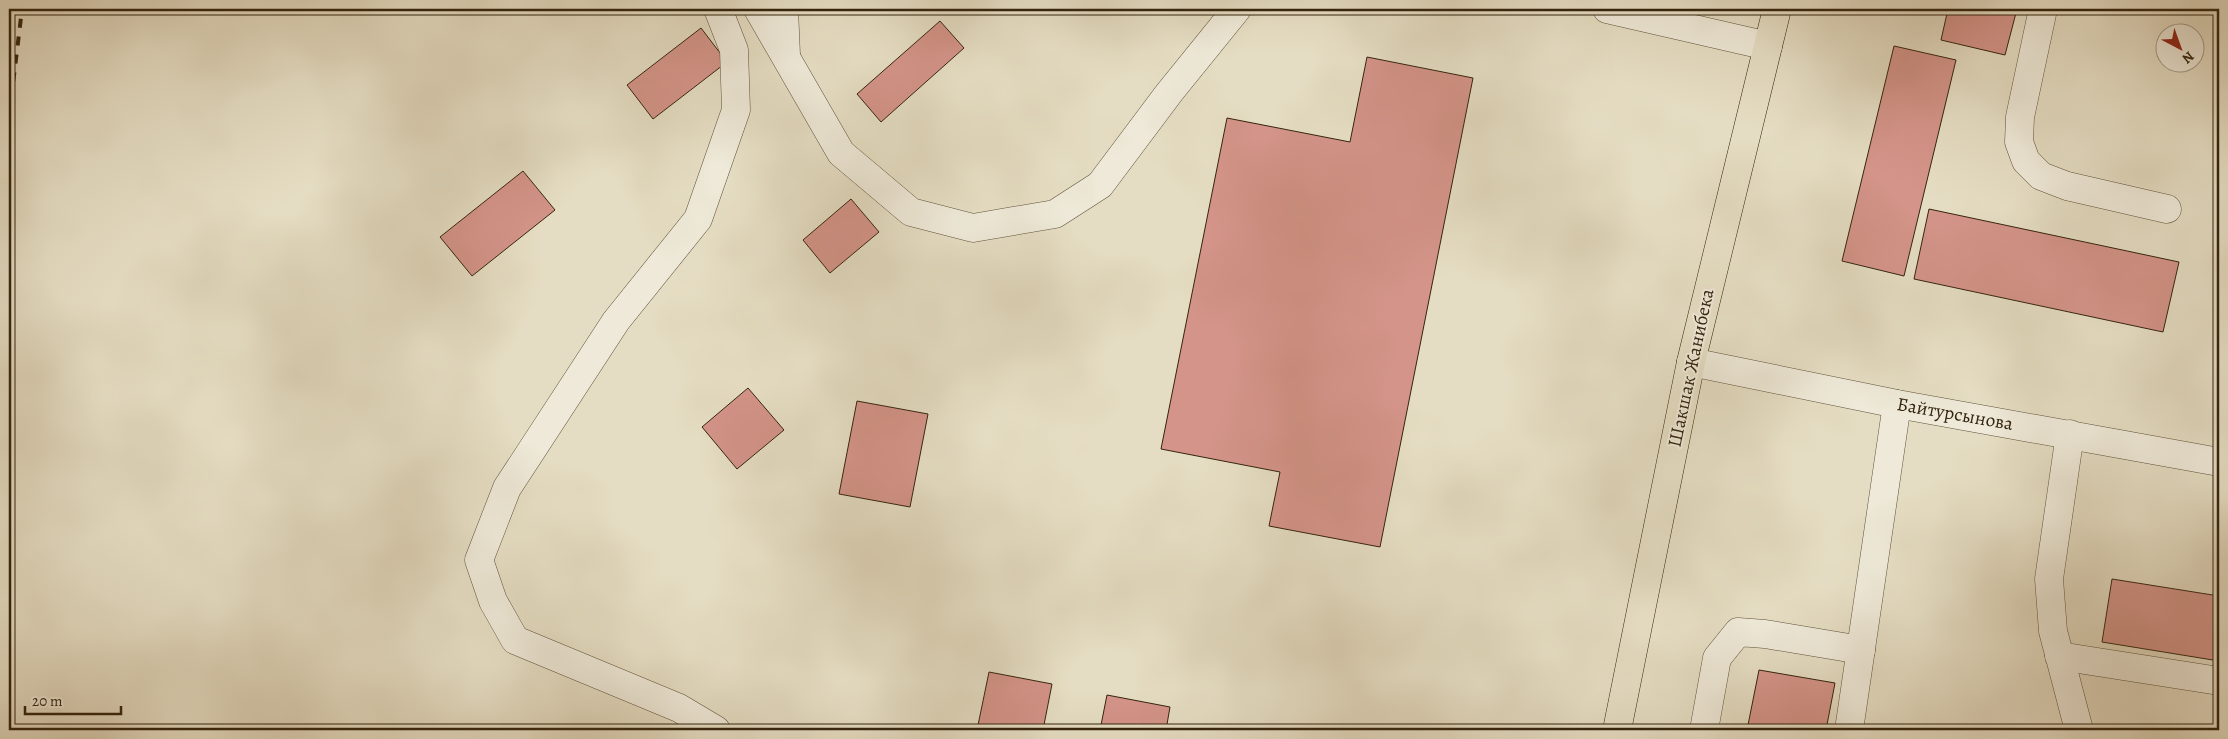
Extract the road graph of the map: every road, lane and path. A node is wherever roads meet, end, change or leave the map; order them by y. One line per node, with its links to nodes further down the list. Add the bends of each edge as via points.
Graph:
1 (718, 9): 18 (street, via 734,50 736,110 698,219 616,321 507,488 479,560 493,601 515,640 679,708)
2 (758, 9): 9 (street)
3 (784, 9): 9 (street)
4 (1237, 9): 9 (street, via 1100,185 1055,214 973,228 911,212 841,153)
5 (1607, 9): 8 (street)
6 (1777, 9): 8 (main road, Шакшак Жанибека)
7 (2043, 9): 10 (street, via 2020,117 2018,142 2026,161 2041,176 2066,186)
8 (1768, 46): 11 (main road, Шакшак Жанибека)
9 (786, 59)
10 (2167, 209)
11 (1691, 362): 12 (street, Байтурсынова); 19 (main road, Шакшак Жанибека)
12 (1897, 404): 13 (street, Байтурсынова); 15 (street)
13 (2070, 434): 14 (street, Байтурсынова); 16 (street, via 2049,579 2053,631)
14 (2219, 462)
15 (1861, 650): 20 (street, via 1738,632 1717,658); 21 (street)
16 (2059, 656): 17 (street); 22 (street)
17 (2219, 681)
18 (716, 730)
19 (1616, 730)
20 (1704, 730)
21 (1849, 730)
22 (2079, 730)

